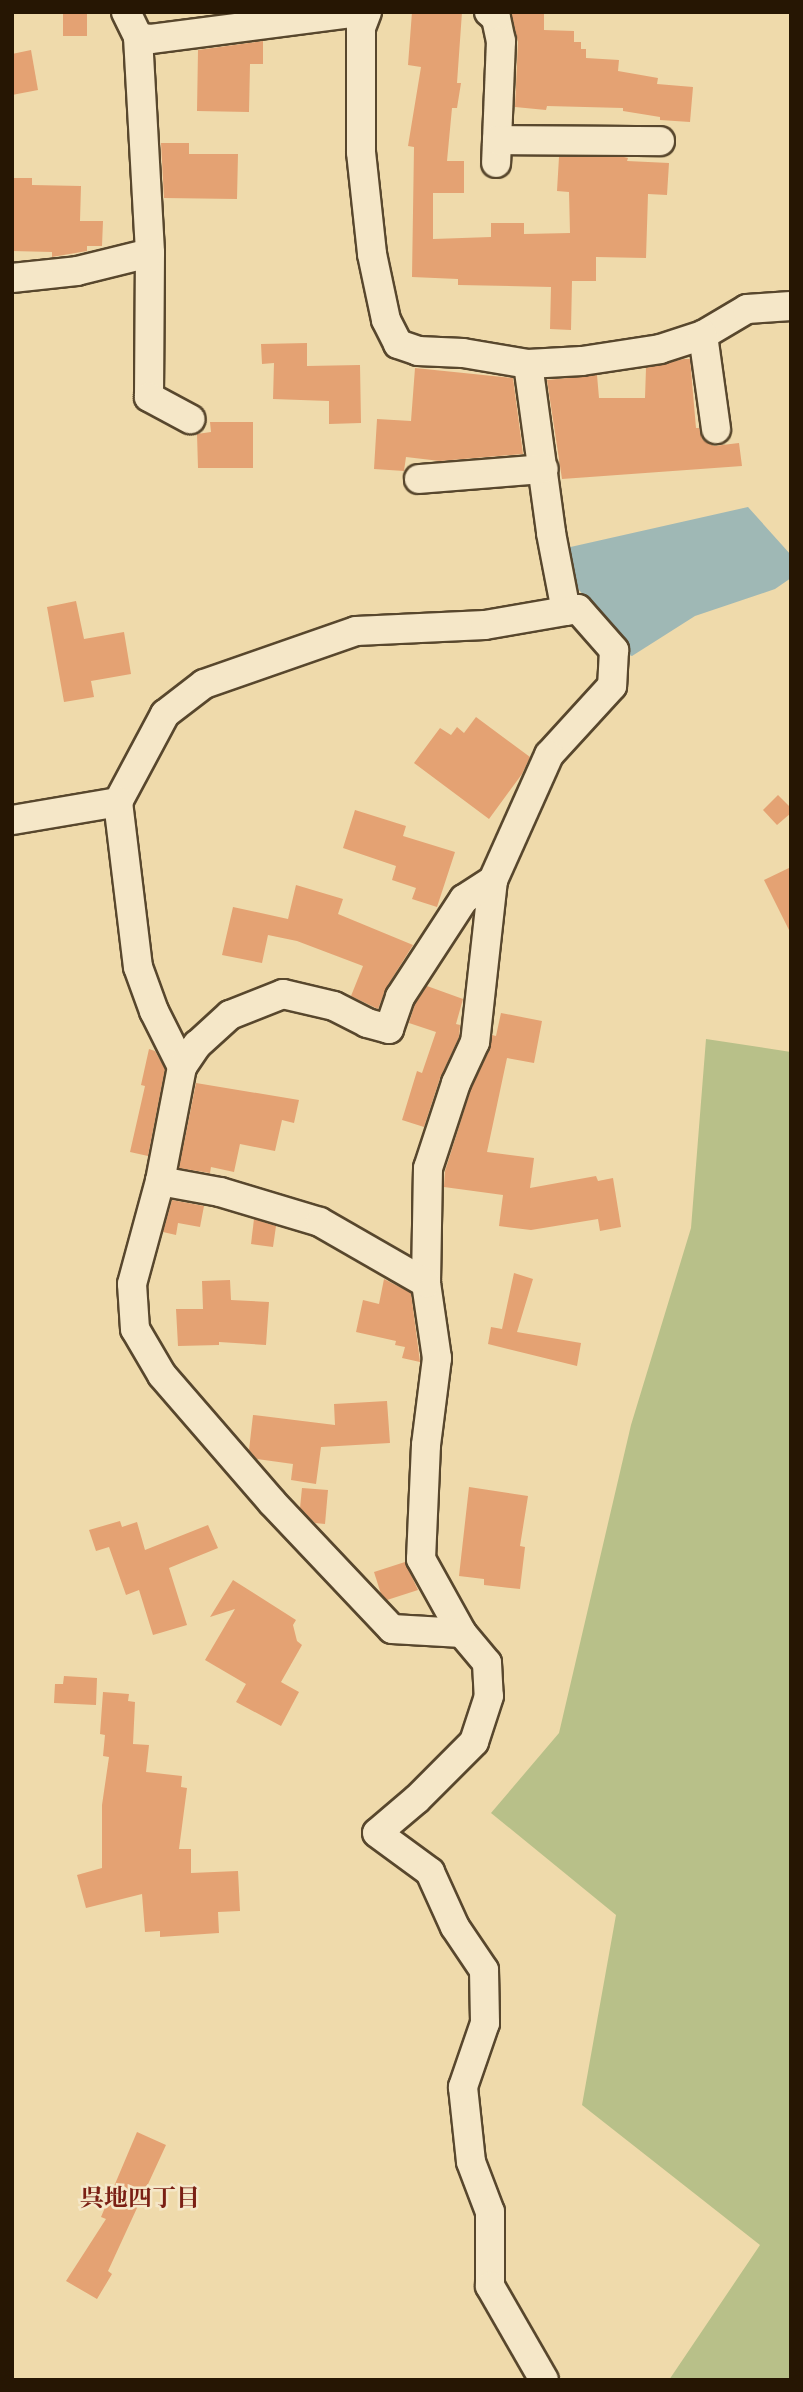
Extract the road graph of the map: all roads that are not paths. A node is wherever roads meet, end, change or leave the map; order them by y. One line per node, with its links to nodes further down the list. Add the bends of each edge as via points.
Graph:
1 (360, 12): 4 (street, via 151,39)
2 (367, 12): 10 (street, via 361,28 361,152 372,254 386,320 398,344 418,351)
3 (489, 12): 5 (street, via 496,18 501,41 497,152)
4 (132, 25): 6 (street)
5 (660, 141)
6 (150, 253): 7 (street, via 77,271); 11 (street, via 149,397)
7 (12, 278)
8 (791, 306): 9 (street, via 747,309)
9 (703, 335): 10 (street, via 660,349 582,362); 12 (street)
10 (528, 364): 13 (street)
11 (190, 419)
12 (716, 429)
13 (544, 469): 14 (street); 15 (street)
14 (419, 480)
15 (566, 611): 16 (street, via 485,625 356,631 204,684 165,714); 18 (street, via 578,609 614,650 612,686 549,755)
16 (118, 802): 17 (street); 19 (street, via 138,967)
17 (12, 820)
18 (493, 880): 19 (street, via 457,909 400,997 389,1029 334,1006 283,994 230,1015); 21 (street, via 475,1042 428,1168)
19 (182, 1067): 20 (street)
20 (160, 1181): 21 (street, via 220,1192 320,1222); 22 (street, via 132,1284 135,1329 162,1375 272,1502 392,1629)
21 (426, 1283): 22 (street, via 437,1358 426,1445 421,1559)
22 (462, 1633): 23 (street, via 487,1663 489,1696 474,1742 377,1833 430,1872 455,1927 484,1970 485,2023 463,2087 471,2162 490,2211 490,2286)
23 (544, 2380)

